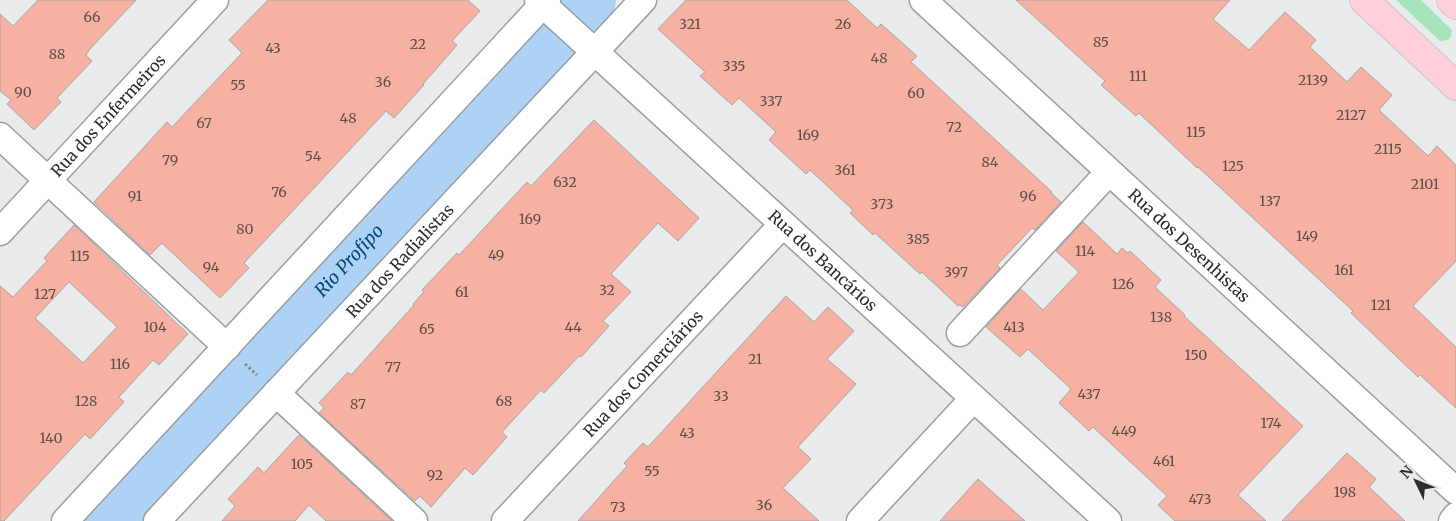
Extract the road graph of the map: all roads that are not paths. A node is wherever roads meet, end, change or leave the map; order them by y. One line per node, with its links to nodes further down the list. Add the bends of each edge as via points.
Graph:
1 (215, 0): 12 (street, Rua dos Enfermeiros)
2 (642, 0): 8 (street, Rua dos Radialistas)
3 (923, 0): 11 (street, Rua dos Desenhistas)
4 (1364, 0): 9 (main road)
5 (1451, 0): 7 (main road)
6 (543, 2): 8 (street, Rua dos Bancários); 16 (street)
7 (1456, 5)
8 (594, 52): 13 (street, Rua dos Bancários); 17 (street, Rua dos Radialistas)
9 (1454, 78)
10 (0, 136): 12 (street)
11 (1109, 172): 15 (street); 19 (street, Rua dos Desenhistas)
12 (48, 180): 14 (street, Rua dos Enfermeiros); 16 (street)
13 (783, 224): 18 (street, Rua dos Bancários); 24 (street, Rua dos Comerciários)
14 (0, 232)
15 (960, 333)
16 (234, 353): 21 (street)
17 (269, 386): 22 (street, Rua dos Radialistas); 23 (street)
18 (974, 399): 25 (street); 26 (street, Rua dos Bancários)
19 (1456, 491)
20 (1456, 516): 27 (street)
21 (65, 521)
22 (157, 521)
23 (414, 521)
24 (505, 521)
25 (860, 521)
26 (1108, 521)
27 (1452, 521)

